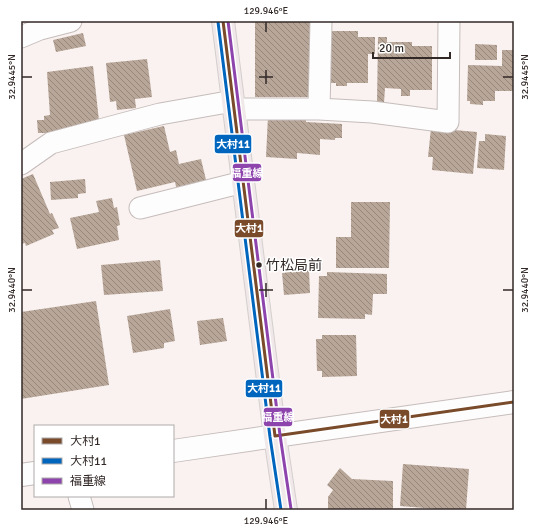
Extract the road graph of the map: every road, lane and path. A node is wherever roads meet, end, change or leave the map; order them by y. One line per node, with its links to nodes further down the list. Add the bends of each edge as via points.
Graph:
1 (71, 21): 5 (street)
2 (223, 21): 6 (highway)
3 (321, 21): 7 (street)
4 (449, 21): 7 (street, via 448,122 372,112)
5 (21, 36)
6 (234, 105): 7 (street); 8 (street, via 160,114 51,143); 9 (highway)
7 (319, 110)
8 (21, 164)
9 (243, 182): 10 (street); 12 (highway)
10 (140, 208)
11 (514, 402): 12 (main road)
12 (275, 436): 13 (main road); 18 (highway)
13 (174, 452)
14 (34, 473): 15 (main road)
15 (21, 475)
16 (79, 497): 17 (street)
17 (83, 510)
18 (286, 510)

